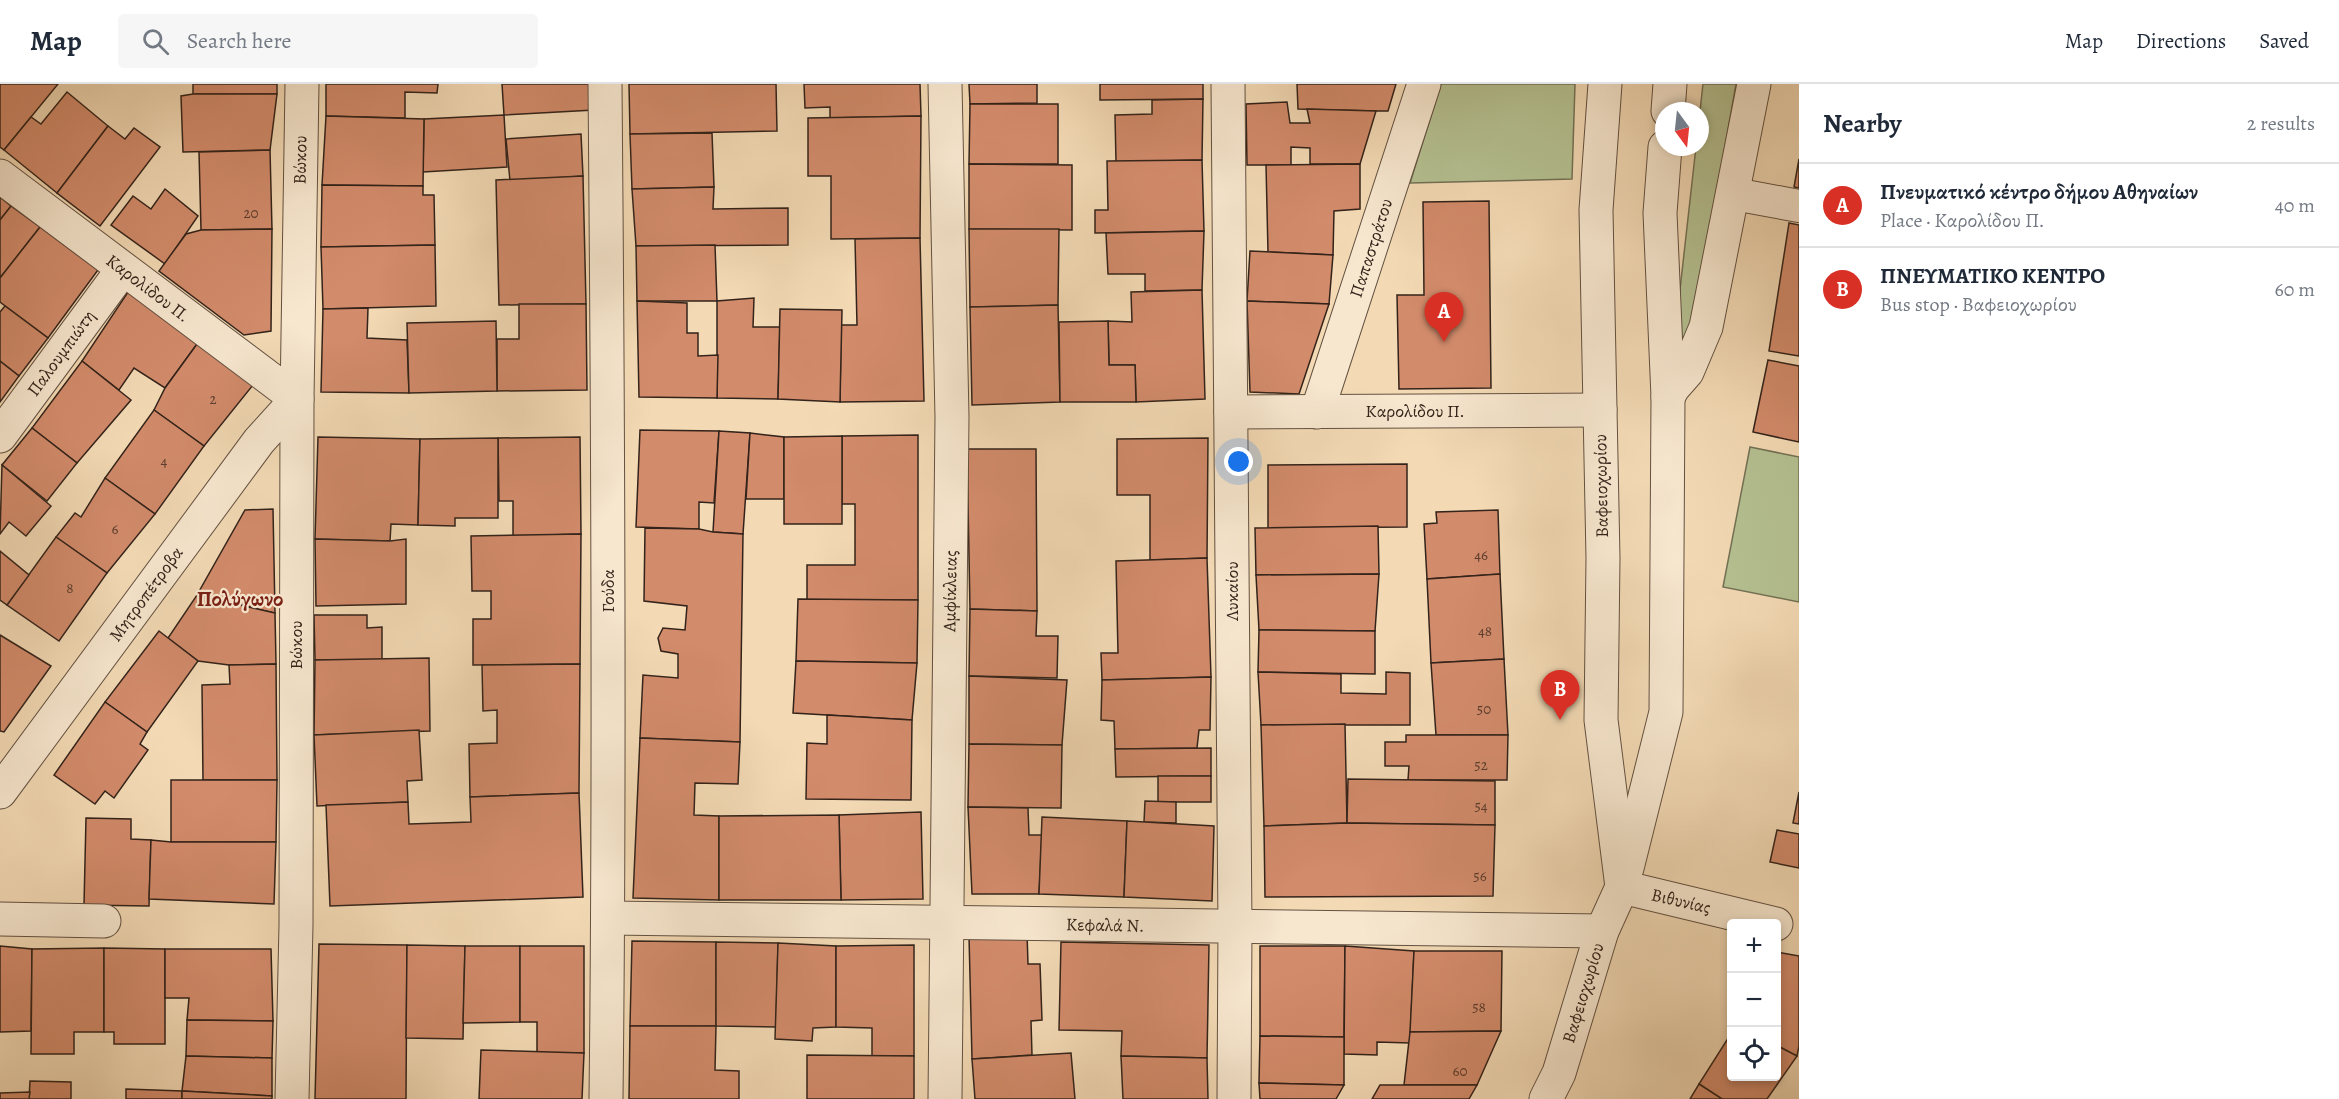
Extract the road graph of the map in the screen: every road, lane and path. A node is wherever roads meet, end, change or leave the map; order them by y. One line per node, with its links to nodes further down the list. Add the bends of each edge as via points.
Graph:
1 (302, 84): 16 (street, Βώκου)
2 (604, 84): 23 (street, Γούδα)
3 (945, 84): 27 (street, Αμφίκλειας, via 952,417)
4 (1228, 84): 18 (street, Λυκαίου)
5 (1424, 84): 19 (street, Παπαστράτου)
6 (1605, 84): 17 (street, Βαφειοχωρίου, via 1596,210)
7 (1670, 84): 9 (street)
8 (1754, 84): 12 (street)
9 (1669, 102)
10 (1664, 156): 15 (street, Βαφειοχωρίου, via 1660,213)
11 (0, 176): 14 (street, Καρολίδου Π.)
12 (1734, 194): 13 (street); 15 (street, via 1706,327 1687,372)
13 (1799, 206)
14 (123, 269): 16 (street, Καρολίδου Π.); 20 (street, Παλουμπιώτη)
15 (1668, 397): 22 (street, Βαφειοχωρίου, via 1666,712)
16 (297, 399): 21 (street, Μητροπέτροβα, via 259,441); 32 (street, Βώκου)
17 (1600, 410): 19 (street, Καρολίδου Π.); 22 (street, Βαφειοχωρίου, via 1602,720)
18 (1231, 412): 19 (street, Καρολίδου Π.); 29 (street, Λυκαίου)
19 (1317, 412)
20 (0, 436)
21 (1, 788)
22 (1622, 887): 25 (street, Βιθυνίας); 31 (street, Βαφειοχωρίου)
23 (608, 918): 27 (street, Κεφαλά Ν.); 33 (street, Γούδα)
24 (0, 919): 26 (street)
25 (1755, 919)
26 (104, 921)
27 (946, 922): 29 (street, Κεφαλά Ν.); 34 (street, Αμφίκλειας)
28 (1781, 925): 30 (street, Βιθυνίας)
29 (1235, 927): 31 (street, Κεφαλά Ν.); 35 (street, Λυκαίου)
30 (1799, 929)
31 (1602, 931): 36 (street, Βαφειοχωρίου, via 1559,1073)
32 (292, 1099)
33 (606, 1099)
34 (945, 1099)
35 (1234, 1099)
36 (1546, 1099)

